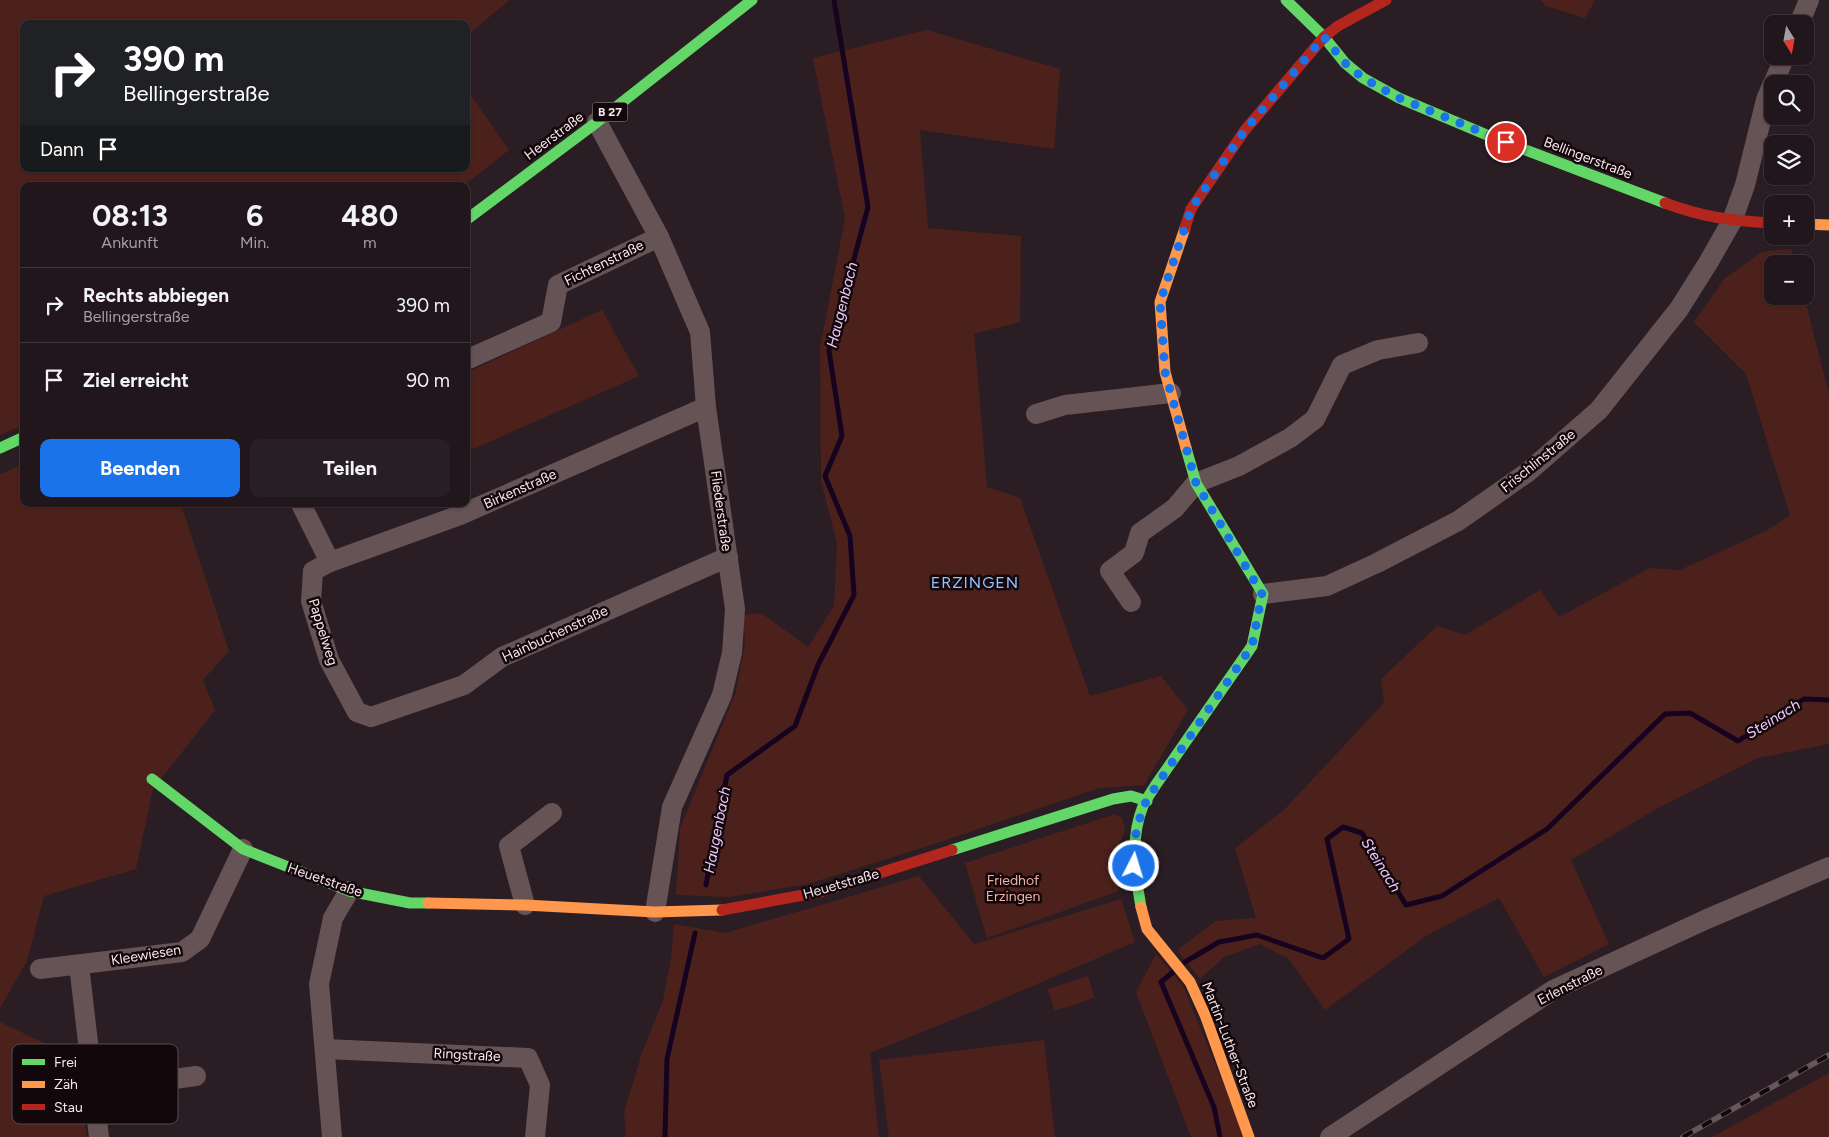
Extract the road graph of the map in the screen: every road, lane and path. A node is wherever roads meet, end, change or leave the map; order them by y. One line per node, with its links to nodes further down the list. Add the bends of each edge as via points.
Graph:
1 (752, 0): 8 (street, Heerstraße / B 27)
2 (1286, 0): 6 (street, Bellingerstraße)
3 (1386, 0): 6 (street)
4 (1809, 0): 5 (street)
5 (1803, 15)
6 (1324, 37): 10 (street, Bellingerstraße, via 1345,63 1363,78 1399,98 1686,211); 17 (street, via 1245,130 1191,209 1160,302 1165,372)
7 (1764, 108): 10 (street, Frischlinstraße, via 1745,185)
8 (597, 122): 9 (street, Heerstraße / B 27); 14 (street, Fliederstraße)
9 (470, 217)
10 (1732, 221): 11 (street, Bellingerstraße); 26 (street, Frischlinstraße, via 1679,309 1599,410 1528,472 1458,521 1327,586)
11 (1764, 223)
12 (1814, 224): 13 (street)
13 (1829, 225)
14 (659, 237): 16 (street, Fichtenstraße, via 558,285 551,322); 18 (street, Fliederstraße, via 700,332)
15 (1418, 343): 22 (street, via 1378,350 1342,365 1315,419 1290,438)
16 (470, 358)
17 (1171, 393): 19 (street, via 1065,405); 22 (street)
18 (706, 407): 24 (street, Fliederstraße); 25 (street, Birkenstraße, via 460,515)
19 (1036, 414)
20 (20, 440): 21 (street)
21 (0, 448)
22 (1196, 483): 26 (street); 27 (street, via 1175,508 1140,533 1134,553 1110,572)
23 (302, 507): 25 (street)
24 (728, 556): 28 (street, Hainbuchenstraße, via 502,656 464,685 371,717); 36 (street, Fliederstraße, via 735,609 732,653 722,695 672,807)
25 (330, 562): 28 (street, Pappelweg, via 314,571 311,601 329,660)
26 (1262, 594): 30 (street, Martin-Luther-Straße, via 1252,646)
27 (1131, 602)
28 (357, 712)
29 (152, 778): 32 (street, Heuetstraße)
30 (1147, 801): 36 (street, Heuetstraße, via 1131,796 1113,800 820,892 719,910); 47 (street, Martin-Luther-Straße, via 1136,833 1134,866 1147,928 1190,982)
31 (552, 813): 35 (street, via 509,846)
32 (243, 849): 34 (street, Heuetstraße); 37 (street, Kleewiesen, via 200,939 182,952)
33 (1829, 867): 48 (street, Erlenstraße, via 1554,990)
34 (349, 891): 35 (street, Heuetstraße, via 410,903); 40 (street, via 333,918 319,984)
35 (525, 904): 36 (street, Heuetstraße)
36 (655, 912)
37 (79, 965): 38 (street, Kleewiesen); 39 (street)
38 (40, 969)
39 (88, 1044)
40 (325, 1049): 45 (street); 46 (street, Ringstraße, via 528,1058 540,1085)
41 (196, 1076): 42 (street)
42 (178, 1078)
43 (98, 1124): 44 (street)
44 (99, 1137)
45 (332, 1137)
46 (535, 1137)
47 (1249, 1137)
48 (1330, 1137)

